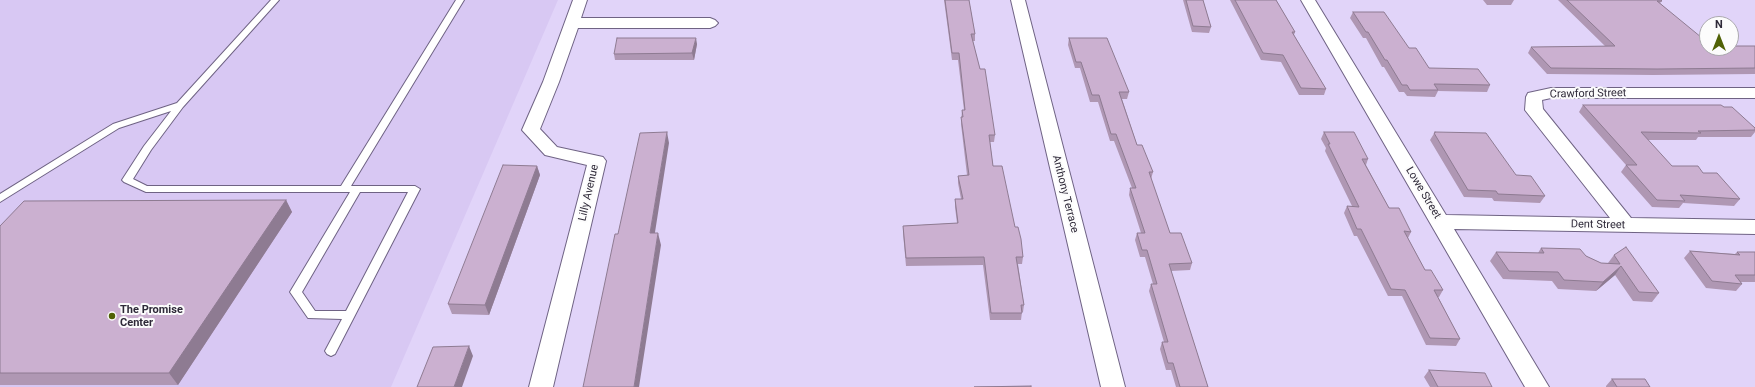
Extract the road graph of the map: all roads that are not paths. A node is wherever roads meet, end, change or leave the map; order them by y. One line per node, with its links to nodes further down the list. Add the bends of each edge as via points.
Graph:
1 (275, 0): 9 (lane)
2 (460, 0): 10 (lane)
3 (580, 0): 6 (street, Lilly Avenue)
4 (1018, 0): 19 (street, Anthony Terrace)
5 (1308, 0): 13 (street, Lowe Street)
6 (572, 23): 7 (street); 18 (street, Lilly Avenue, via 552,82 531,130 551,151 597,161)
7 (710, 23)
8 (1755, 93): 14 (street, Crawford Street, via 1551,93 1534,97 1534,110)
9 (180, 105): 10 (lane, via 147,148 127,180 146,189); 12 (lane, via 116,126)
10 (344, 189): 11 (lane)
11 (357, 189): 16 (lane, via 296,292 312,315); 16 (lane, via 415,189)
12 (0, 199)
13 (1440, 222): 14 (street, Dent Street); 20 (street, Lowe Street)
14 (1626, 225): 15 (street, Dent Street)
15 (1755, 227)
16 (350, 315): 17 (lane)
17 (331, 352)
18 (541, 387)
19 (1113, 387)
20 (1537, 387)

